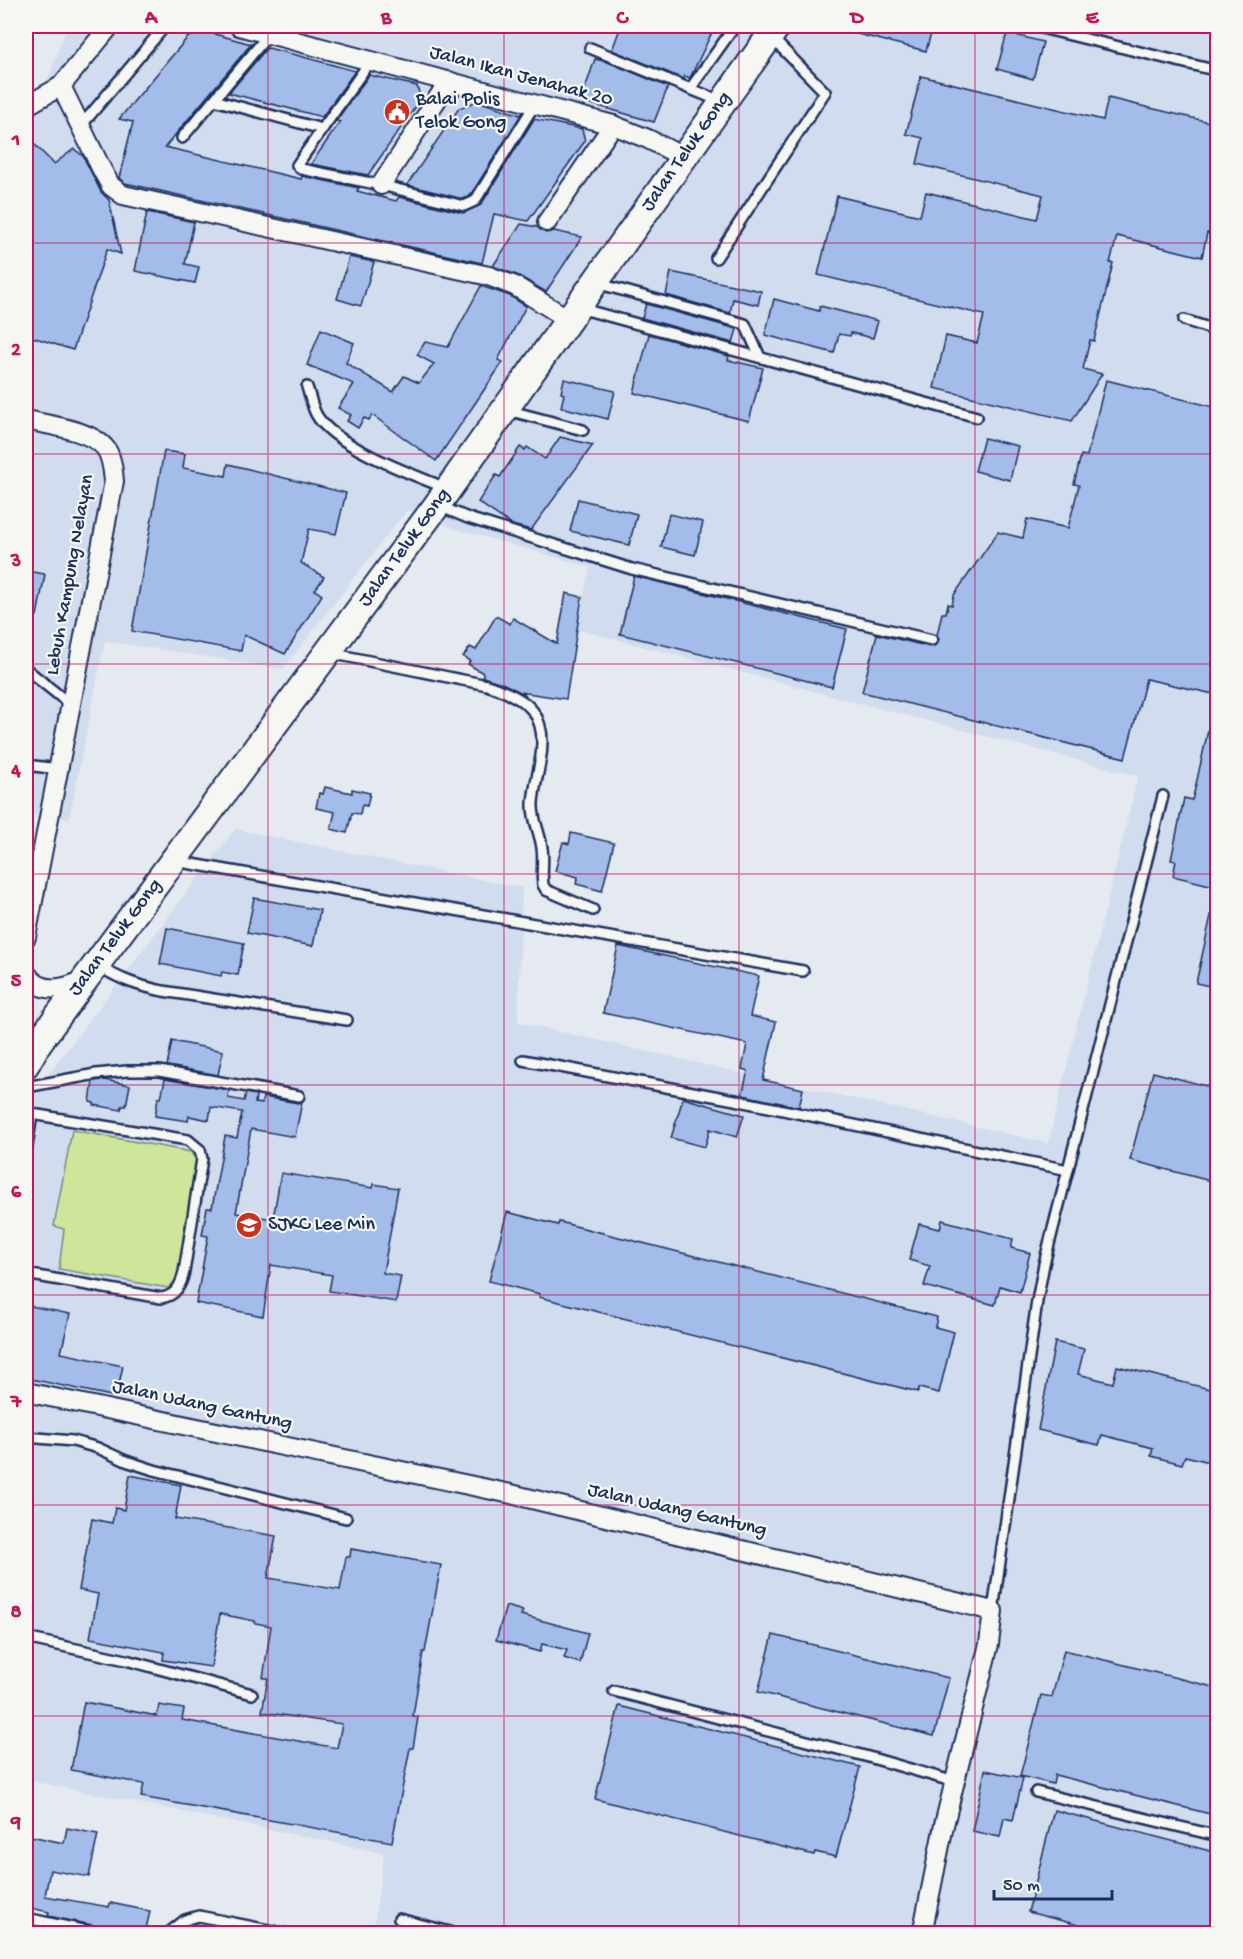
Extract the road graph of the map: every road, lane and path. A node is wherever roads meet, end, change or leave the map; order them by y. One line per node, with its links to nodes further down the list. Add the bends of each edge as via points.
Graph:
1 (110, 26): 12 (street)
2 (165, 26): 19 (lane)
3 (239, 26): 7 (street, Jalan Ikan Jenahak 20)
4 (735, 26): 13 (lane)
5 (1033, 26): 10 (lane)
6 (773, 30): 15 (street, Jalan Teluk Gong); 25 (lane, via 825,92)
7 (269, 34): 9 (street, Jalan Ikan Jenahak 20); 14 (lane)
8 (590, 48): 13 (lane)
9 (371, 60): 11 (street, Jalan Ikan Jenahak 20); 20 (lane)
10 (1218, 71)
11 (449, 81): 16 (street, Jalan Ikan Jenahak 20); 23 (street)
12 (61, 86): 17 (street); 19 (street)
13 (690, 89): 15 (lane)
14 (214, 100): 20 (lane); 21 (lane)
15 (722, 102): 22 (street, Jalan Teluk Gong)
16 (535, 104): 18 (street, Jalan Ikan Jenahak 20); 23 (lane, via 475,201 464,206)
17 (26, 106)
18 (613, 125): 22 (street, Jalan Ikan Jenahak 20); 24 (street)
19 (80, 127): 27 (street, via 111,186 123,195 489,276)
20 (322, 129): 23 (lane, via 297,165 301,170)
21 (182, 138)
22 (683, 157): 26 (street, Jalan Teluk Gong)
23 (381, 185)
24 (547, 222)
25 (716, 258)
26 (594, 283): 27 (street, Jalan Teluk Gong); 30 (lane, via 745,324)
27 (572, 313): 30 (lane); 32 (street, Jalan Teluk Gong)
28 (1184, 320): 29 (lane)
29 (1218, 331)
30 (760, 357): 33 (lane)
31 (307, 387): 36 (lane, via 316,414 334,434 406,472)
32 (504, 410): 35 (lane); 36 (street, Jalan Teluk Gong)
33 (977, 417)
34 (26, 420): 40 (street, Lebuh Kampung Nelayan, via 94,437 111,459 114,481)
35 (583, 430)
36 (442, 497): 37 (lane, via 468,518 632,569); 38 (street, Jalan Teluk Gong)
37 (932, 640)
38 (327, 652): 44 (street, Jalan Teluk Gong); 45 (lane, via 487,685 529,705 537,716 542,737 533,811 542,846 543,885 546,890)
39 (26, 669): 40 (lane)
40 (71, 705): 42 (street, Lebuh Kampung Nelayan)
41 (26, 765): 42 (lane)
42 (58, 769): 46 (street, Lebuh Kampung Nelayan)
43 (1163, 796): 57 (lane)
44 (173, 861): 47 (lane); 48 (street, Jalan Teluk Gong)
45 (593, 910)
46 (26, 937)
47 (803, 971)
48 (91, 972): 49 (street, via 66,987 49,990 35,984); 50 (lane, via 144,987); 51 (street, Jalan Teluk Gong)
49 (26, 973)
50 (347, 1020)
51 (30, 1045)
52 (523, 1060): 57 (lane)
53 (26, 1087): 54 (lane, via 96,1074 159,1071)
54 (299, 1096)
55 (29, 1114): 56 (lane); 58 (lane, via 188,1140 196,1145 202,1159 184,1272 180,1286 172,1294 161,1298)
56 (26, 1152)
57 (1068, 1170): 62 (lane, via 1044,1264)
58 (26, 1274)
59 (26, 1392): 62 (street, Jalan Udang Gantung, via 510,1494)
60 (26, 1437): 61 (lane, via 90,1445 154,1470)
61 (346, 1518)
62 (993, 1611): 66 (street, via 989,1644)
63 (26, 1638): 65 (lane)
64 (614, 1691): 66 (lane)
65 (252, 1694)
66 (955, 1782): 75 (street)
67 (1036, 1792): 68 (lane)
68 (1218, 1836)
69 (26, 1918): 71 (lane)
70 (399, 1919): 74 (lane)
71 (101, 1934)
72 (166, 1934): 73 (lane, via 185,1920 199,1916)
73 (288, 1934)
74 (458, 1934)
75 (922, 1934)

